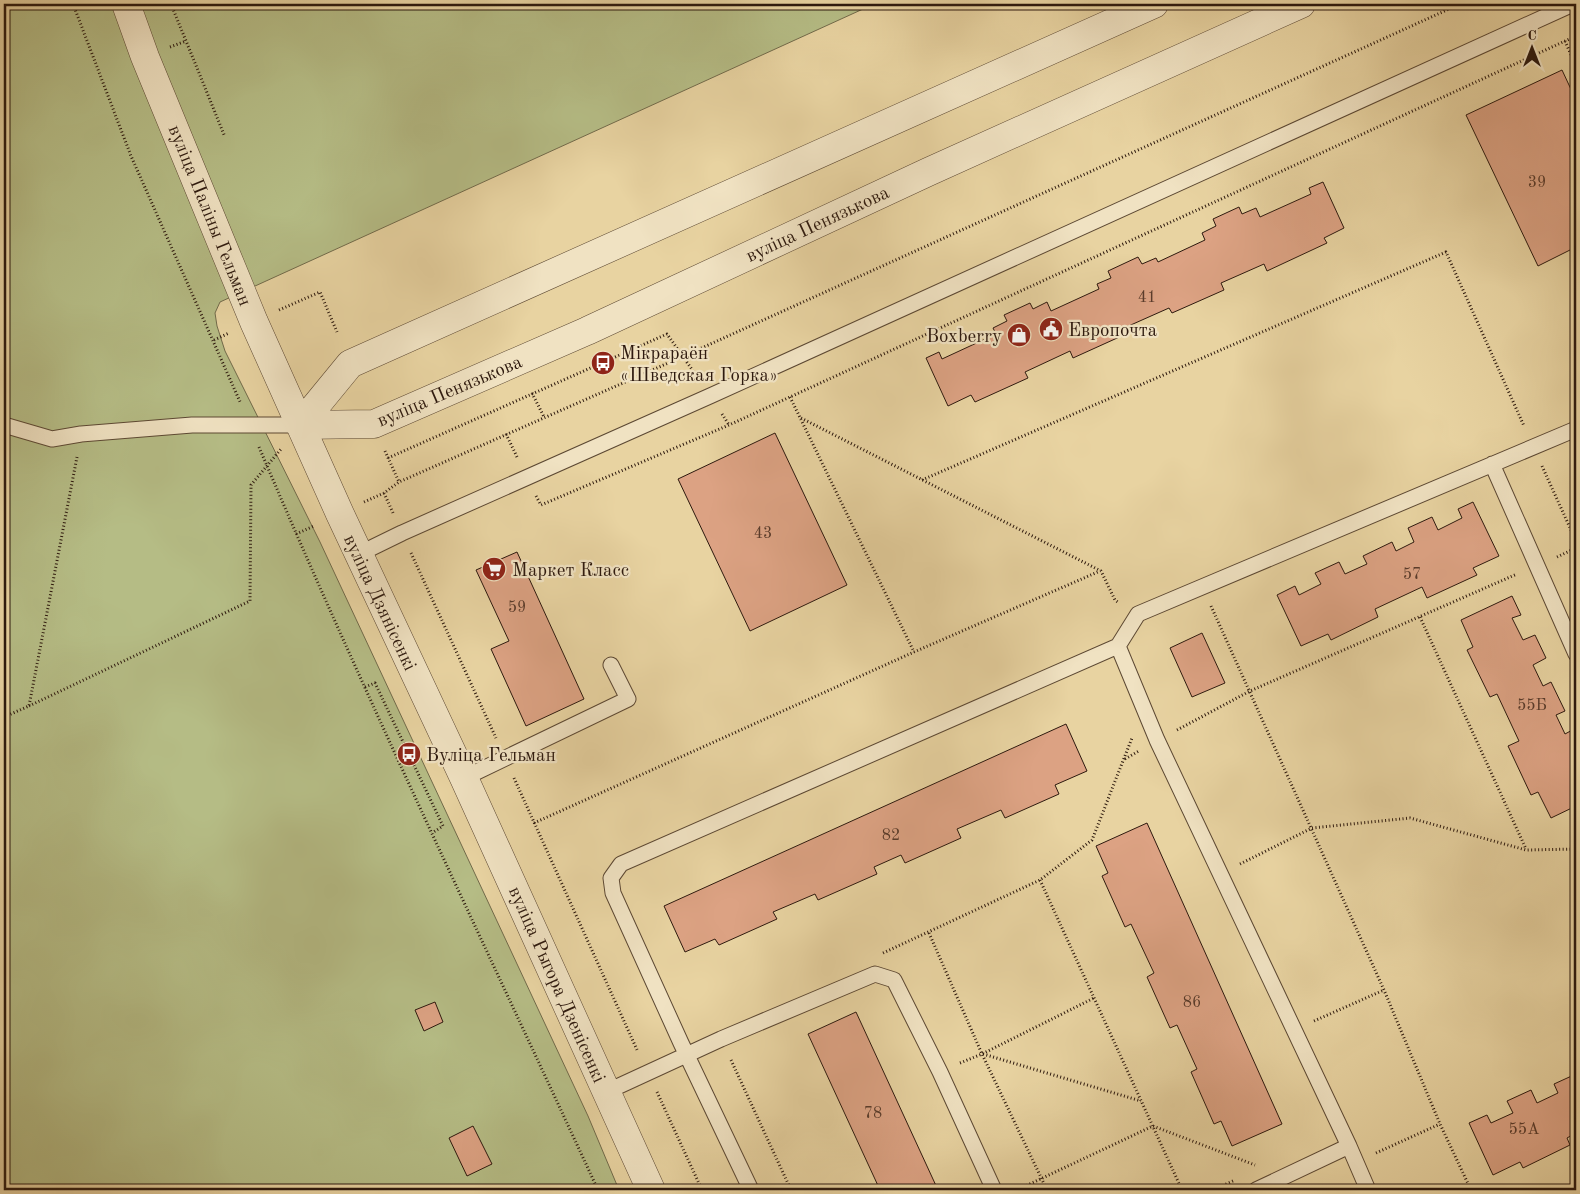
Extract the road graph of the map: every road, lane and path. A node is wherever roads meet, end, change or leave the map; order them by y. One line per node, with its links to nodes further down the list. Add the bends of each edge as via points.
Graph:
1 (73, 4): 15 (path, via 131,156)
2 (126, 4): 23 (street, вуліца Паліны Гельман, via 254,322)
3 (171, 4): 11 (path)
4 (1154, 4): 23 (street, via 350,364)
5 (1301, 4): 23 (street, вуліца Пенязькова, via 928,172 587,331 374,424)
6 (1460, 4): 16 (path)
7 (1573, 4): 32 (lane)
8 (1576, 36): 9 (path)
9 (1565, 41): 10 (path); 18 (path)
10 (1576, 66)
11 (225, 137)
12 (274, 313): 14 (path, via 320,292)
13 (233, 331): 15 (path)
14 (338, 332)
15 (214, 340): 22 (path)
16 (684, 356): 17 (path, via 667,334); 19 (path)
17 (532, 393): 19 (path); 29 (path)
18 (790, 397): 20 (path); 32 (path, via 541,505)
19 (544, 417): 26 (path)
20 (801, 418): 33 (path); 49 (path)
21 (4, 425): 25 (lane, via 52,439)
22 (250, 425): 23 (lane); 25 (lane, via 192,425); 31 (path)
23 (300, 425): 31 (path); 42 (street, вуліца Дзянісенкі)
24 (1576, 429): 27 (lane)
25 (81, 434): 54 (path)
26 (506, 434): 32 (path); 34 (path)
27 (1534, 447): 30 (lane); 33 (path, via 1446,252); 40 (path)
28 (384, 449): 29 (path)
29 (388, 458): 34 (path)
30 (1492, 464): 43 (lane); 46 (lane)
31 (267, 466): 39 (path); 54 (path, via 251,485 250,601)
32 (527, 478): 38 (lane)
33 (922, 480): 44 (path)
34 (399, 482): 35 (path)
35 (384, 493): 36 (path); 38 (path)
36 (357, 506)
37 (322, 522): 39 (path)
38 (402, 533): 42 (lane); 58 (path)
39 (296, 534): 52 (path)
40 (1576, 541)
41 (1576, 548): 43 (path)
42 (359, 554): 60 (street, вуліца Дзянісенкі)
43 (1537, 565): 47 (path); 50 (lane)
44 (1100, 571): 46 (path, via 1115,600); 49 (path)
45 (1209, 601): 53 (path)
46 (1138, 614): 48 (lane)
47 (1420, 617): 53 (path); 65 (path)
48 (1118, 646): 55 (lane); 75 (lane, via 621,864 611,878 613,893)
49 (914, 652): 61 (path)
50 (1576, 654)
51 (611, 665): 58 (lane, via 628,699)
52 (365, 687): 63 (path); 63 (path, via 375,683 443,826)
53 (1250, 691): 57 (path); 62 (path)
54 (29, 706): 56 (path)
55 (1144, 710): 57 (lane); 59 (path)
56 (4, 717)
57 (1157, 740): 59 (path); 66 (lane)
58 (506, 759): 60 (lane); 61 (path)
59 (1124, 759): 67 (path, via 1092,840)
60 (464, 778): 78 (street, вуліца Рыгора Дзенісенкі)
61 (534, 823): 76 (path)
62 (1312, 828): 65 (path, via 1410,818); 66 (path); 70 (path)
63 (432, 833): 85 (path)
64 (1576, 849): 65 (path)
65 (1526, 850)
66 (1220, 874): 72 (lane)
67 (1040, 880): 68 (path); 71 (path)
68 (929, 933): 69 (path); 74 (path)
69 (876, 956)
70 (1384, 990): 72 (path); 97 (path)
71 (1094, 998): 74 (path); 79 (path)
72 (1295, 1030): 81 (lane)
73 (722, 1039): 75 (lane); 77 (lane, via 876,974 894,980); 89 (path)
74 (982, 1054): 77 (path); 79 (path); 84 (path)
75 (687, 1055): 76 (lane); 88 (lane)
76 (648, 1072): 78 (lane); 87 (path)
77 (940, 1072): 90 (lane)
78 (606, 1092): 86 (street, вуліца Рыгора Дзенісенкі)
79 (1141, 1101): 80 (path)
80 (1153, 1126): 82 (path); 84 (path); 93 (path)
81 (1349, 1146): 82 (lane); 96 (lane)
82 (1283, 1176): 95 (lane)
83 (1237, 1179): 94 (path)
84 (1042, 1180): 91 (path); 92 (path)
85 (598, 1190)
86 (651, 1190)
87 (702, 1190)
88 (751, 1190)
89 (791, 1190)
90 (994, 1190)
91 (1017, 1190)
92 (1046, 1190)
93 (1182, 1190)
94 (1213, 1190)
95 (1256, 1190)
96 (1368, 1190)
97 (1471, 1190)

